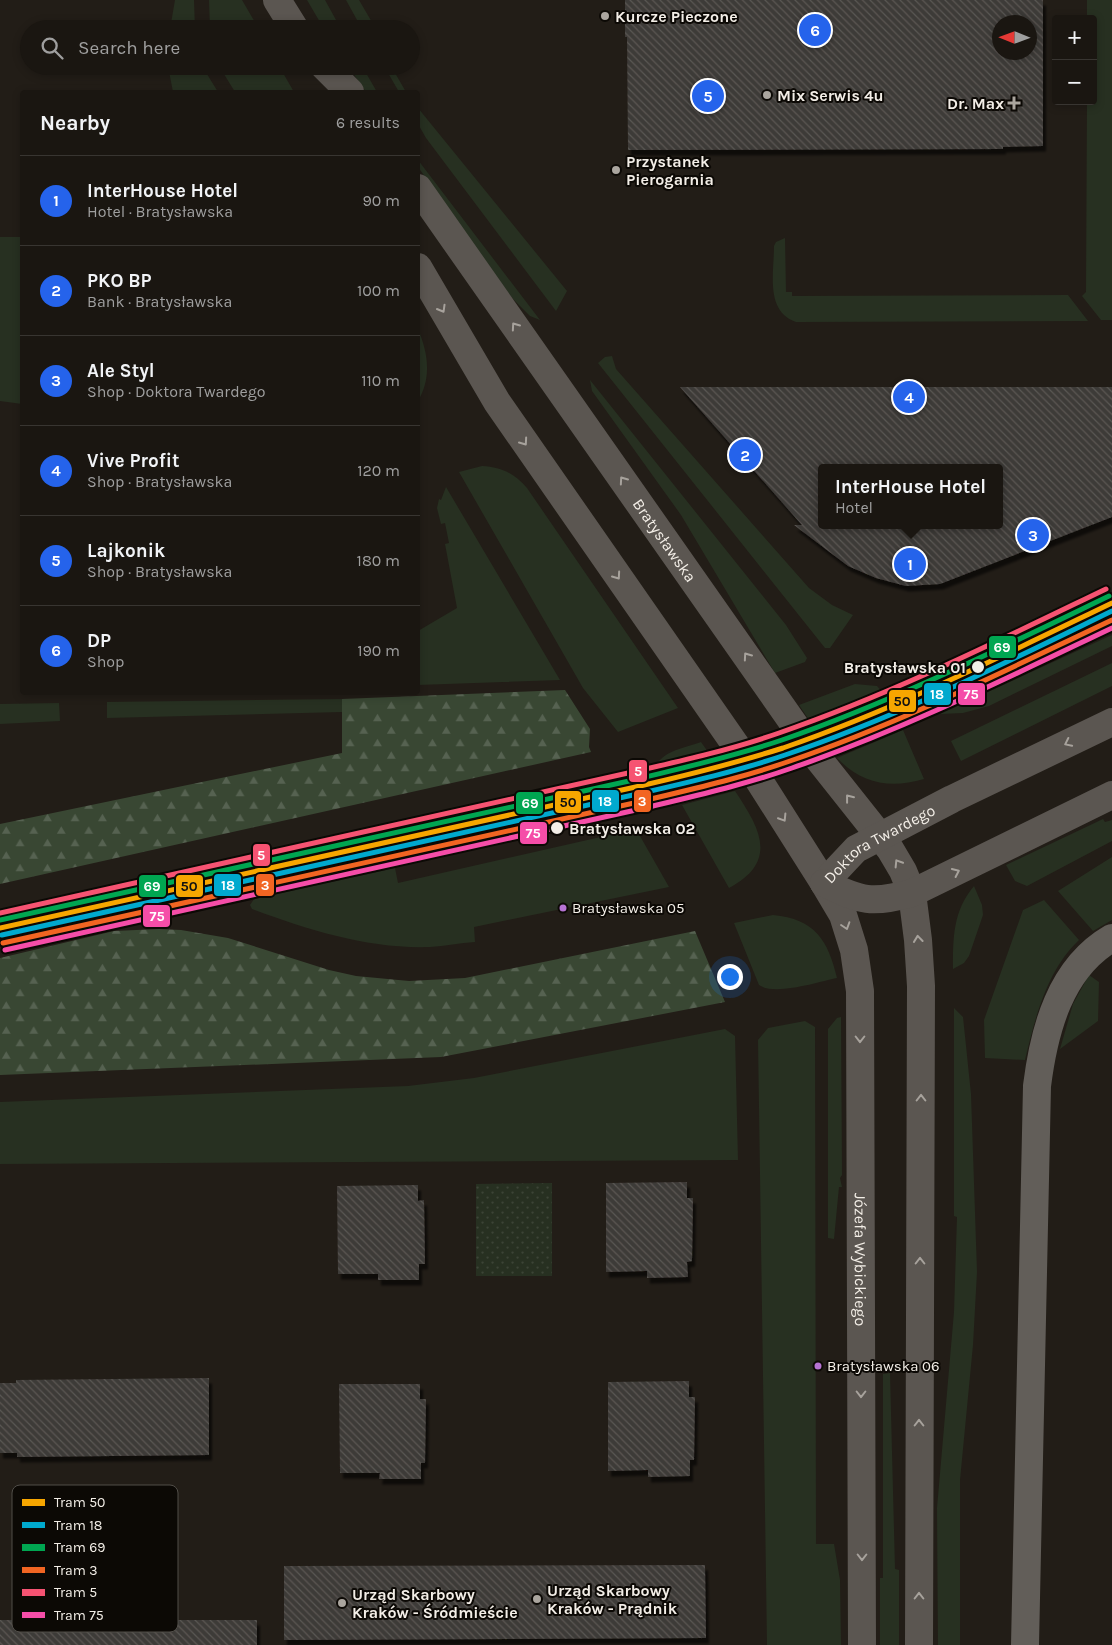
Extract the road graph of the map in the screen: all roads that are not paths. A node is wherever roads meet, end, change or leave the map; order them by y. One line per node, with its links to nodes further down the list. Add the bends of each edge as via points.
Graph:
1 (277, 0): 2 (street)
2 (289, 20)
3 (315, 75): 5 (street)
4 (333, 75): 6 (street)
5 (319, 90)
6 (348, 90)
7 (420, 191): 11 (street, Bratysławska, one-way to 7, via 817,757)
8 (420, 269): 12 (street, one-way to 12, via 496,402 746,760)
9 (1112, 722): 11 (street, Doktora Twardego, one-way to 11)
10 (1112, 795): 13 (street, Doktora Twardego, one-way to 10)
11 (879, 837): 12 (street, Doktora Twardego, via 856,849); 13 (street, Bratysławska, one-way to 11, via 903,871)
12 (824, 883): 13 (street, Doktora Twardego, via 855,898 884,901); 15 (street, Józefa Wybickiego, one-way to 15, via 843,915 854,950 860,990)
13 (912, 892): 16 (street, one-way to 13, via 921,986)
14 (1112, 938): 17 (street, via 1094,948 1065,984 1047,1033 1040,1065)
15 (862, 1645)
16 (918, 1645)
17 (1025, 1645)

